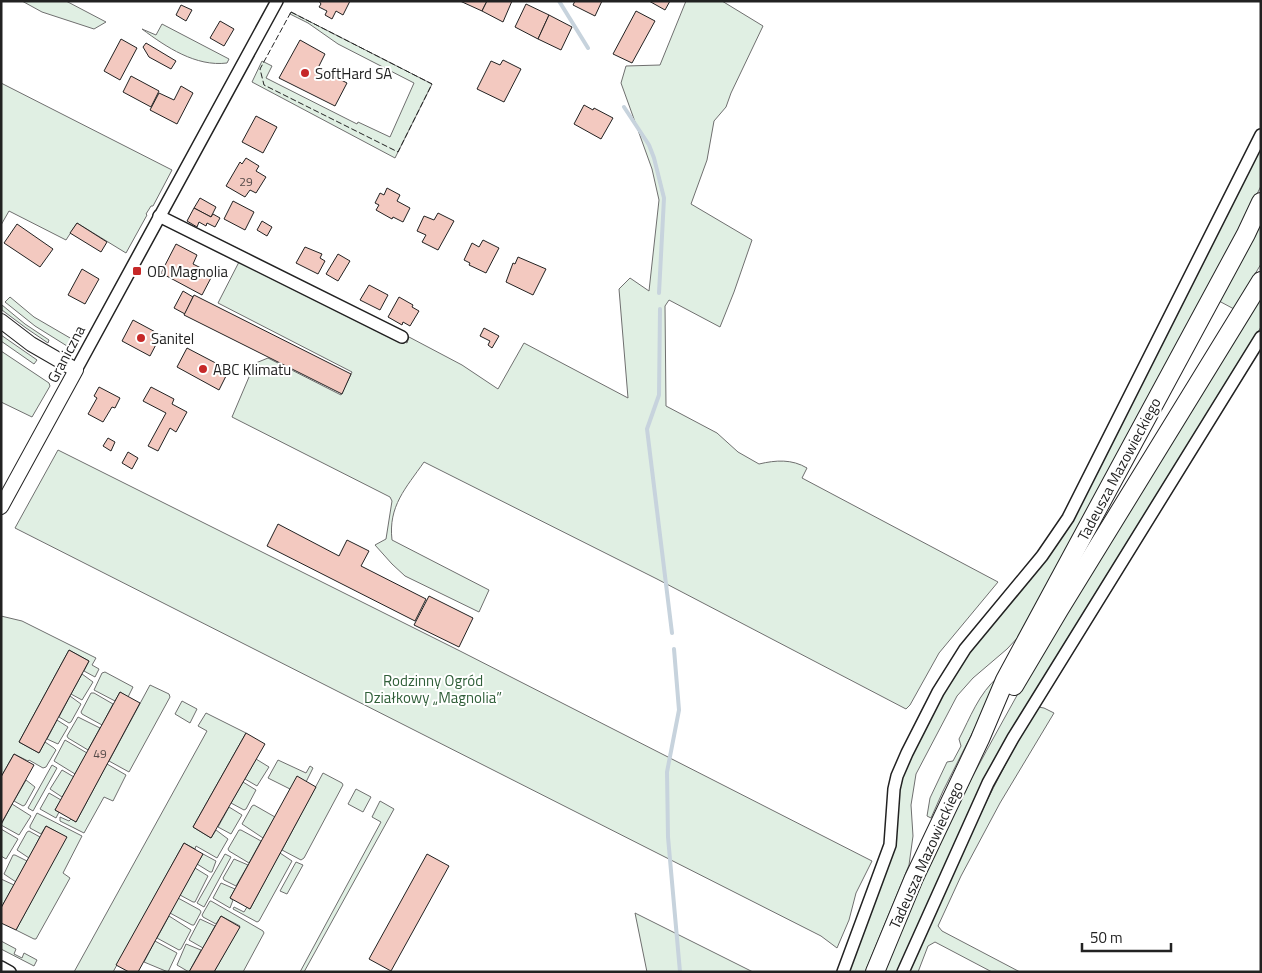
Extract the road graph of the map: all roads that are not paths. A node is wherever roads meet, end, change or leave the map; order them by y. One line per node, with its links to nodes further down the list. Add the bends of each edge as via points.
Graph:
1 (277, 1): 4 (street, Graniczna)
2 (1261, 135): 14 (street, via 1068,518 1042,556 965,649 938,692 907,753 894,789 890,845)
3 (1261, 202): 11 (main road, Tadeusza Mazowieckiego, via 1014,664)
4 (159, 216): 7 (street); 9 (street, Graniczna)
5 (1261, 281): 11 (main road, Tadeusza Mazowieckiego)
6 (1, 321): 9 (street, via 31,344)
7 (402, 337)
8 (1261, 337): 16 (street, via 988,782)
9 (76, 370): 10 (street, Graniczna)
10 (1, 507)
11 (980, 739): 15 (main road, Tadeusza Mazowieckiego, via 914,878)
12 (1, 967): 13 (street)
13 (10, 972)
14 (843, 972)
15 (875, 972)
16 (903, 972)

